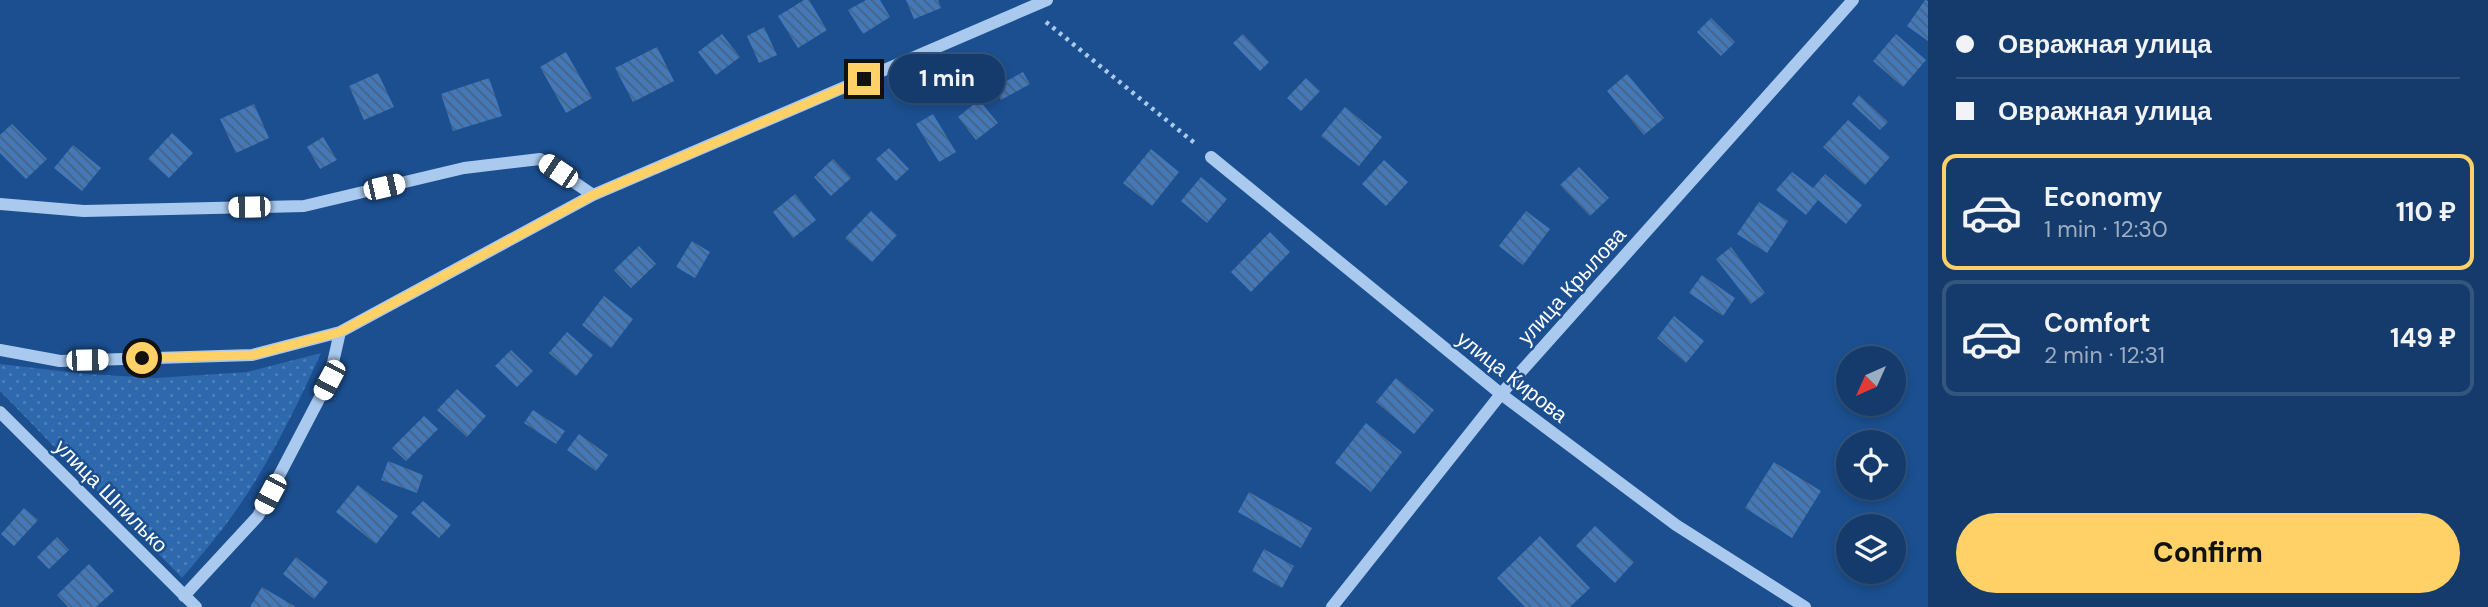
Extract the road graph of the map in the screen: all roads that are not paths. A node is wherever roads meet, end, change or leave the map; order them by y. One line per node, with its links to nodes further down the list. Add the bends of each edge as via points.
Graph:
1 (1047, 0): 4 (street)
2 (1853, 0): 8 (street, улица Крылова)
3 (1211, 157): 8 (street, улица Кирова)
4 (593, 195): 5 (street, via 540,159 464,168 304,206 84,211); 6 (street)
5 (0, 204)
6 (340, 332): 7 (street, via 252,355 60,360); 10 (street, via 329,380 258,516)
7 (0, 350)
8 (1501, 394): 12 (street, улица Крылова); 13 (street, улица Кирова, via 1676,525)
9 (0, 412): 10 (street, улица Шпилько)
10 (184, 596): 11 (street, улица Шпилько)
11 (196, 607)
12 (1332, 607)
13 (1805, 607)

